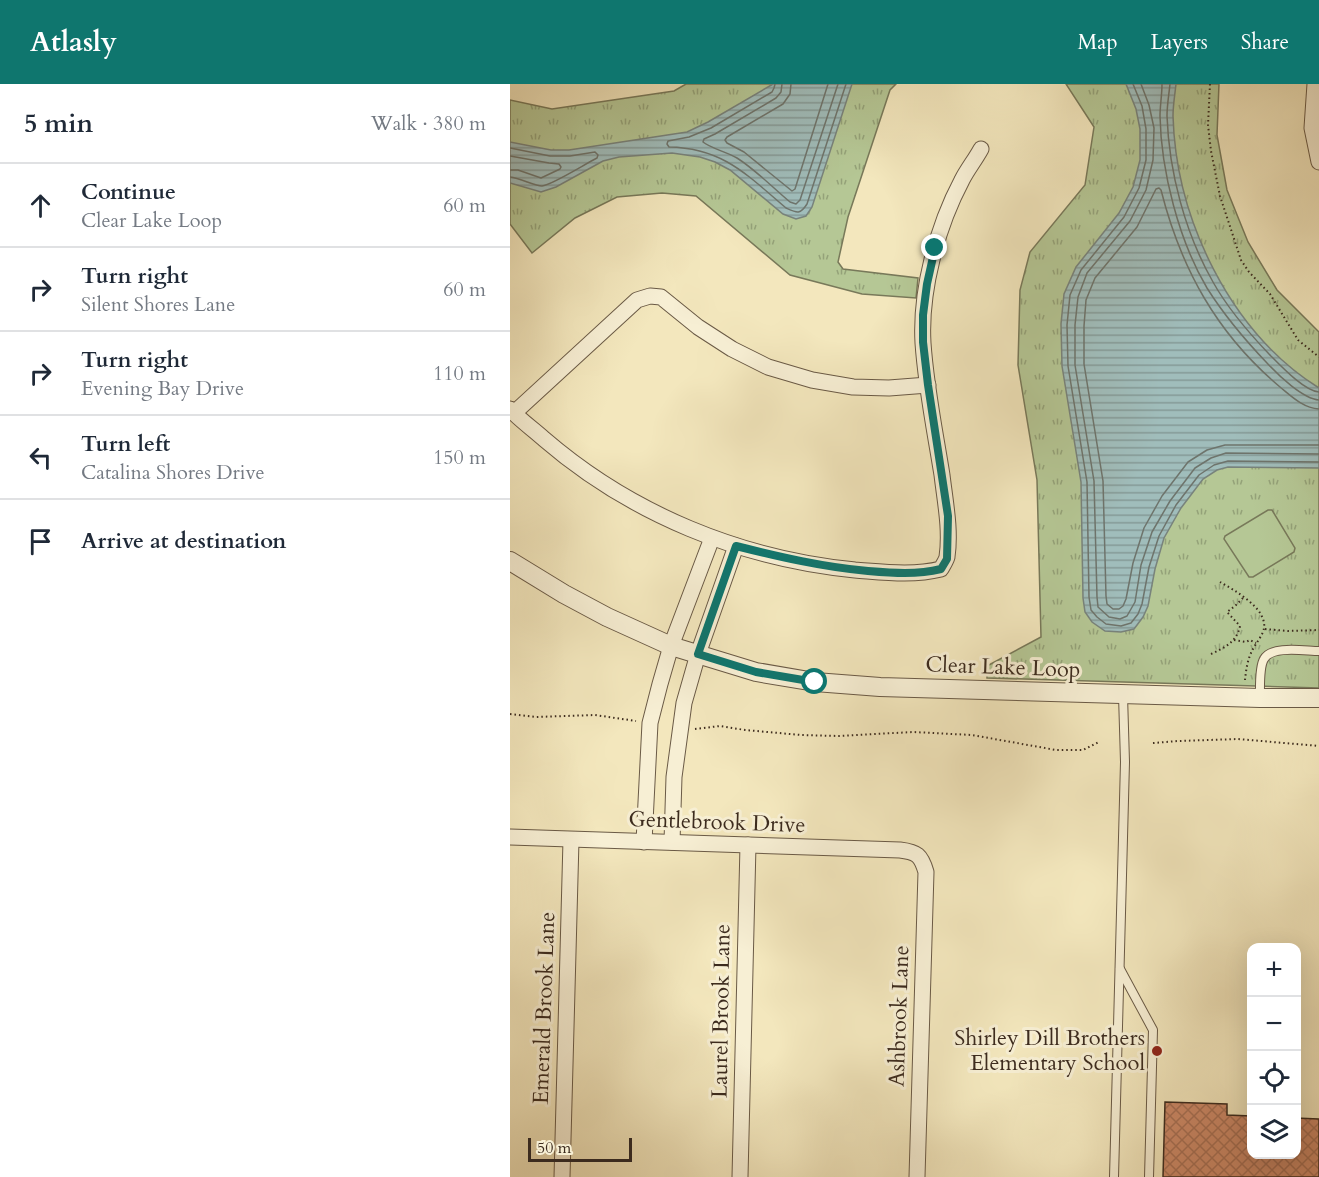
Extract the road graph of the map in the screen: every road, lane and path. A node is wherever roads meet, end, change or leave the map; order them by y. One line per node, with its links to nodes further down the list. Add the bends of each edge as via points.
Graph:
1 (1210, 84): 5 (path, via 1211,151 1220,196 1241,260 1270,294 1298,340)
2 (1315, 84): 4 (street, via 1312,128)
3 (981, 149): 6 (street, via 962,180 935,248 923,315)
4 (1319, 162)
5 (1319, 357)
6 (928, 385): 7 (street, via 853,387 768,367 698,327 661,297 650,296 637,300); 9 (street, via 948,516 947,559 941,569 884,572 837,568)
7 (512, 411): 8 (street, via 588,474 662,517)
8 (712, 538): 9 (street); 17 (street)
9 (736, 546): 19 (street)
10 (510, 561): 17 (street, Clear Lake Loop, via 607,618)
11 (1220, 582): 12 (path)
12 (1244, 597): 13 (path, via 1260,615); 15 (path, via 1227,612 1240,626)
13 (1264, 629): 14 (path); 16 (path)
14 (1319, 630)
15 (1234, 640): 16 (path); 20 (path)
16 (1256, 642): 21 (path)
17 (671, 646): 19 (street, Clear Lake Loop); 33 (street, via 650,723)
18 (1319, 651): 23 (lane, via 1284,650 1264,658)
19 (698, 654): 22 (street, Clear Lake Loop, via 756,672 815,682); 34 (street, via 684,703 674,777)
20 (1211, 654)
21 (1245, 681)
22 (1123, 695): 23 (street, Clear Lake Loop); 37 (lane)
23 (1260, 698): 24 (street, Clear Lake Loop)
24 (1316, 700)
25 (510, 714): 26 (path, via 595,715)
26 (640, 722)
27 (697, 729): 28 (path, via 720,726 839,736 914,732 972,735 1056,750 1083,750)
28 (1099, 742)
29 (1153, 743): 30 (path, via 1238,739)
30 (1319, 746)
31 (510, 837): 32 (street, Gentlebrook Drive)
32 (571, 840): 33 (street, Gentlebrook Drive); 38 (street, Emerald Brook Lane)
33 (644, 842): 34 (street, Gentlebrook Drive)
34 (672, 842): 35 (street, Gentlebrook Drive)
35 (748, 845): 36 (street, Gentlebrook Drive, via 900,850 913,851); 39 (street, Laurel Brook Lane)
36 (920, 857): 40 (street, Ashbrook Lane, via 926,872)
37 (1120, 968): 41 (lane); 42 (lane, via 1153,1030)
38 (562, 1177)
39 (740, 1177)
40 (917, 1177)
41 (1114, 1177)
42 (1149, 1177)

